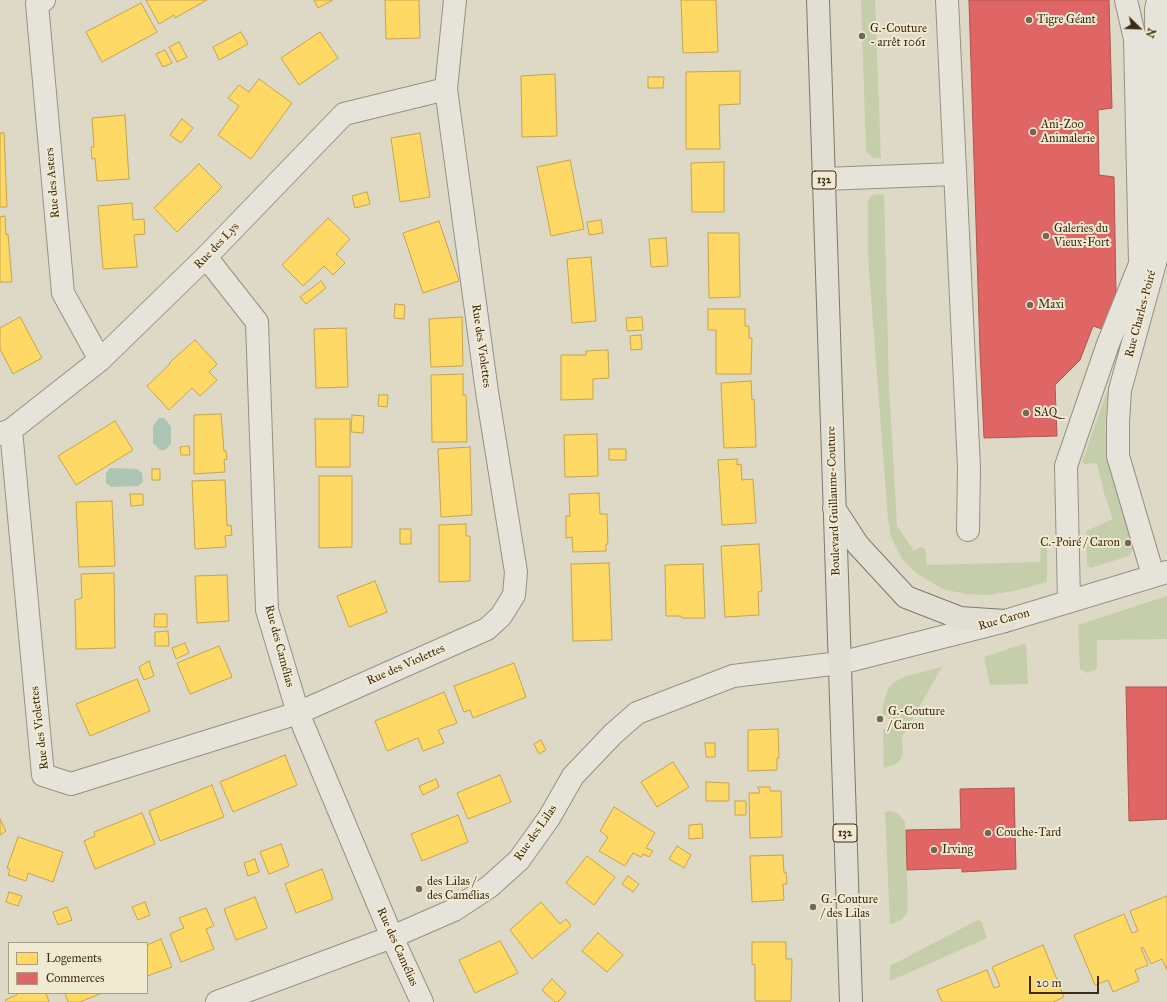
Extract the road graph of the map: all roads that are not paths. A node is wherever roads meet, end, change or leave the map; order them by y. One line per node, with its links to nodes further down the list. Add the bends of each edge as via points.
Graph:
1 (44, 0): 11 (street, Rue des Asters, via 37,4 63,292)
2 (455, 0): 7 (street, Rue des Violettes)
3 (818, 0): 9 (main road, Boulevard Guillaume-Couture / 132)
4 (947, 0): 8 (street)
5 (1126, 0): 16 (street, via 1135,39 1140,264 1108,344 1066,466)
6 (1158, 0): 15 (street, Rue Charles-Poiré, via 1158,252 1120,390 1118,456)
7 (446, 90): 10 (street, Rue des Lys, via 344,114); 19 (street, Rue des Violettes, via 487,392 516,572 514,595 501,616 487,629)
8 (955, 174): 9 (street); 14 (street, via 969,468)
9 (824, 179): 13 (main road, Boulevard Guillaume-Couture / 132)
10 (206, 257): 11 (street, Rue des Lys); 19 (street, Rue des Camélias, via 257,322 267,610)
11 (100, 360): 12 (street, Rue des Lys)
12 (5, 432): 19 (street, Rue des Violettes, via 43,774 71,784)
13 (834, 508): 17 (main road, via 858,545 906,597 960,618); 18 (main road, Boulevard Guillaume-Couture / 132)
14 (968, 530)
15 (1160, 574): 16 (street, Rue Caron)
16 (1069, 601): 17 (street, Rue Caron)
17 (1005, 620): 18 (street, Rue Caron)
18 (840, 663): 20 (street, Rue des Lilas, via 733,676 637,713 573,776 549,818 519,860 489,887 454,910); 23 (main road, Boulevard Guillaume-Couture / 132)
19 (298, 713): 20 (street, Rue des Camélias)
20 (392, 937): 21 (street, Rue des Lilas); 22 (street, Rue des Camélias)
21 (216, 1002)
22 (422, 1002)
23 (851, 1002)

